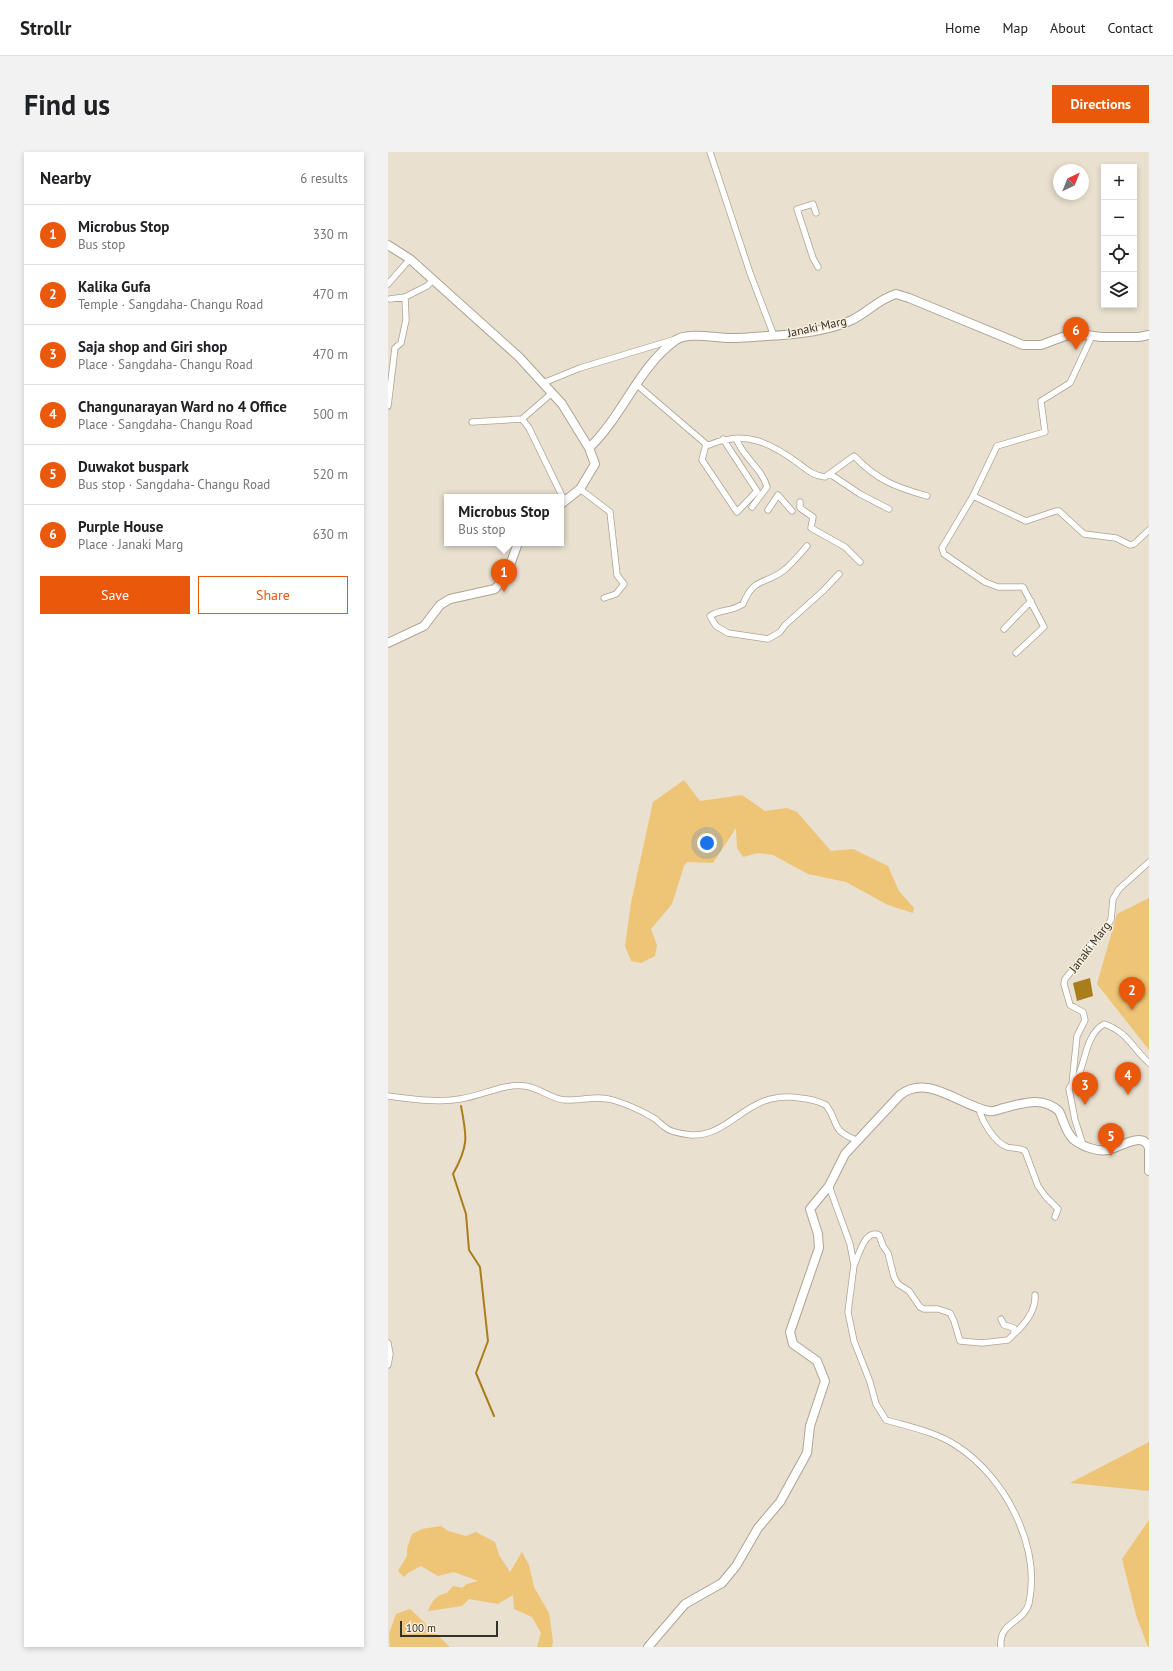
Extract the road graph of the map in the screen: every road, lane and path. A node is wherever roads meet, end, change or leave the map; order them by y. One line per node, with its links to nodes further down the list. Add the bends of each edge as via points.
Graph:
1 (710, 152): 11 (street)
2 (816, 213): 5 (street, via 813,204 797,209)
3 (388, 245): 4 (street)
4 (410, 259): 6 (street); 7 (street)
5 (818, 267)
6 (433, 280): 8 (street); 14 (street, via 504,341)
7 (388, 284)
8 (406, 297): 9 (street); 17 (street, via 406,320 401,343 395,348)
9 (389, 298)
10 (1149, 335): 12 (street, Janaki Marg)
11 (774, 336): 12 (street, Janaki Marg, via 847,321 896,294 1023,345 1040,345 1073,333); 13 (street, Janaki Marg)
12 (1092, 336): 28 (street, via 1070,383 1041,401 1045,432 997,446)
13 (678, 338): 14 (street, via 580,368); 15 (street, via 660,354)
14 (543, 383): 16 (street)
15 (636, 384): 22 (street); 23 (street)
16 (552, 393): 18 (street); 23 (street, via 562,404)
17 (388, 406)
18 (522, 419): 19 (street); 26 (street, via 529,428)
19 (472, 422)
20 (736, 438): 21 (street); 24 (street, via 751,438 776,447 814,475 825,477); 31 (street, via 739,448 759,472 767,487)
21 (723, 439): 22 (street); 22 (street, via 757,491 737,512 702,460)
22 (706, 444)
23 (589, 448): 25 (street, via 595,464)
24 (830, 474): 27 (street, via 854,456 869,472 886,482); 32 (street)
25 (580, 489): 29 (street); 40 (street, via 610,512 617,575 624,584 616,594)
26 (559, 494)
27 (927, 496)
28 (973, 496): 35 (street, via 1026,521 1059,511 1084,534 1116,538 1130,545); 41 (street, via 942,548 944,554 985,582 998,587 1023,587)
29 (564, 502)
30 (800, 502): 38 (street, via 800,508 813,517 811,528 844,547)
31 (752, 507)
32 (889, 509)
33 (768, 510): 34 (street, via 778,495)
34 (792, 511)
35 (1149, 530)
36 (517, 546): 43 (street, via 506,576 495,589 450,599 440,605 424,626)
37 (807, 546): 39 (street, via 781,572 756,584 747,593 743,604 728,611 718,610 710,616 716,626 728,633 768,639 780,632)
38 (860, 562)
39 (838, 574)
40 (604, 598)
41 (1030, 601): 42 (street); 44 (street, via 1044,627)
42 (1004, 629)
43 (388, 643)
44 (1016, 652)
45 (1149, 862): 47 (street, Janaki Marg, via 1119,889 1113,899 1111,920 1065,979 1070,1005 1083,1012 1085,1020 1078,1036)
46 (1149, 1063): 47 (street, via 1127,1036 1104,1024 1098,1028 1088,1045 1079,1075)
47 (1072, 1084): 51 (street, via 1069,1089)
48 (388, 1096): 50 (street, via 434,1101 461,1099 495,1090 526,1086 565,1100 606,1098 650,1116 672,1131 692,1135 717,1129 766,1100 775,1097 794,1097 814,1100 826,1106 836,1127 846,1136)
49 (979, 1109): 50 (street, via 927,1087 910,1088); 51 (street, via 991,1112 1032,1101 1050,1104 1059,1111 1066,1131); 55 (street, via 998,1141 1007,1147 1022,1149 1028,1154 1038,1186 1058,1209)
50 (856, 1140): 54 (street, via 845,1154)
51 (1083, 1145): 52 (street, via 1100,1151 1137,1140 1145,1142)
52 (1149, 1148): 53 (street)
53 (1149, 1171)
54 (828, 1186): 56 (street, via 850,1244); 62 (street, via 810,1209 818,1234 819,1248 790,1332 794,1344 817,1361 825,1381 810,1426 807,1453 780,1502 758,1528 736,1566 722,1583 685,1604)
55 (1055, 1216)
56 (854, 1266): 59 (street, via 863,1244 872,1234 878,1235 888,1253 898,1284 909,1291 920,1307 938,1308 950,1313 960,1341 1003,1341); 63 (street, via 848,1312 854,1342 876,1404 886,1420 937,1435 974,1458 992,1476 1008,1498 1020,1526 1031,1576 1028,1604 1025,1612 1004,1631 1001,1636)
57 (1035, 1295): 59 (street, via 1024,1325)
58 (1001, 1319): 59 (street, via 1004,1325 1014,1328)
59 (1014, 1334)
60 (388, 1343): 61 (street)
61 (388, 1365)
62 (648, 1647)
63 (1001, 1647)

